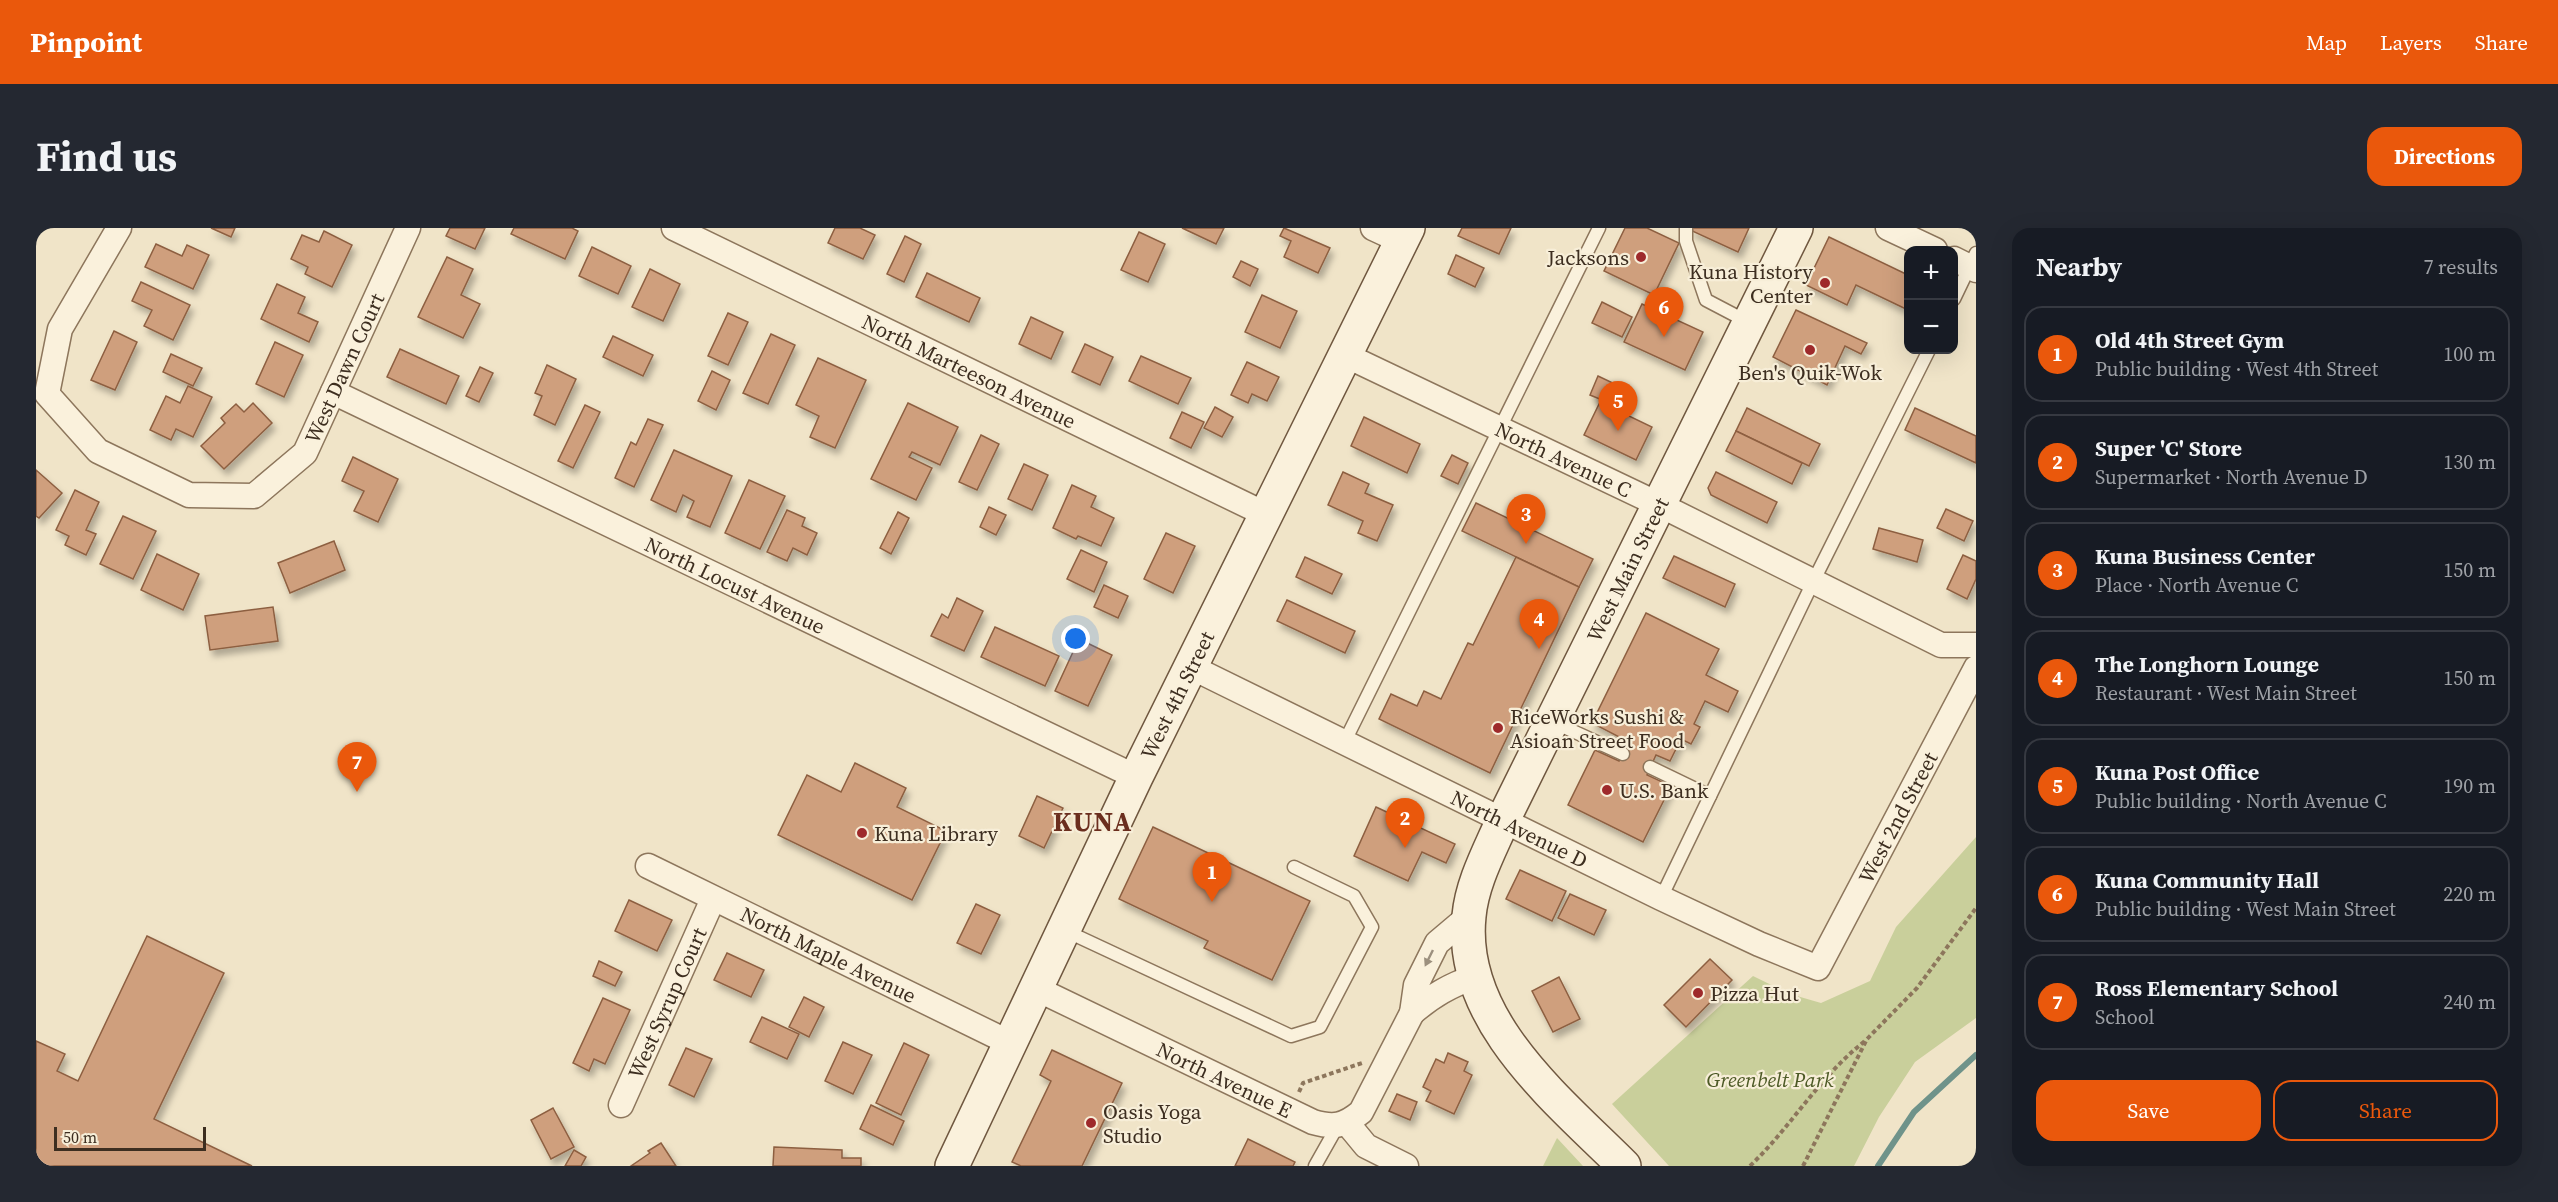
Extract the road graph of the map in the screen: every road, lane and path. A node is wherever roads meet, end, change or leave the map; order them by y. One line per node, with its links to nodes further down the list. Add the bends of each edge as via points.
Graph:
1 (119, 228): 15 (street, West Dawn Court, via 60,329 47,394 98,452 189,495 254,496 305,453)
2 (408, 228): 15 (street, West Dawn Court)
3 (675, 228): 18 (street, North Marteeson Avenue)
4 (1599, 228): 16 (lane)
5 (1686, 228): 12 (lane, via 1686,242 1706,300)
6 (1796, 228): 12 (main road, West Main Street)
7 (1888, 228): 9 (street)
8 (1394, 232): 14 (main road, West 4th Street)
9 (1926, 246)
10 (1969, 262): 11 (lane)
11 (1958, 287)
12 (1749, 323): 17 (main road, West Main Street)
13 (1927, 354): 19 (lane)
14 (1345, 355): 16 (street, North Avenue C); 18 (main road, West 4th Street)
15 (333, 392): 27 (street, North Locust Avenue)
16 (1499, 428): 17 (street, North Avenue C); 24 (lane)
17 (1660, 505): 19 (street, North Avenue C); 23 (main road, West Main Street)
18 (1265, 514): 21 (main road, West 4th Street)
19 (1814, 580): 20 (street, North Avenue C, via 1941,645); 28 (lane)
20 (1976, 645)
21 (1191, 667): 24 (street, North Avenue D); 27 (main road, West 4th Street)
22 (1976, 668): 37 (street, West 2nd Street)
23 (1552, 722): 25 (lane); 29 (main road, West Main Street)
24 (1344, 742): 29 (street, North Avenue D)
25 (1623, 754)
26 (1650, 767): 28 (lane)
27 (1136, 777): 36 (main road, West 4th Street)
28 (1710, 796): 32 (lane)
29 (1502, 822): 32 (street, North Avenue D); 35 (main road, West Main Street, via 1478,878)
30 (648, 866): 33 (street, North Maple Avenue)
31 (1294, 867): 36 (lane, via 1354,896 1372,927 1320,1027 1291,1036)
32 (1661, 898): 37 (street, North Avenue D)
33 (713, 899): 42 (street, North Maple Avenue); 45 (street, West Syrup Court)
34 (1976, 908): 41 (path, via 1917,988)
35 (1469, 916): 38 (main road, West Main Street); 40 (street, one-way to 40, via 1437,943 1416,985)
36 (1064, 931): 39 (main road, West 4th Street)
37 (1818, 968)
38 (1475, 977): 40 (street, via 1442,990); 50 (main road, West Main Street, via 1489,1014 1513,1052)
39 (1037, 989): 42 (main road, West 4th Street); 46 (street, North Avenue E, via 1313,1122)
40 (1412, 1013): 46 (street, via 1361,1112)
41 (1867, 1040): 51 (path, via 1830,1071); 52 (path)
42 (1010, 1043): 47 (main road, West 4th Street)
43 (1362, 1063): 44 (path, via 1303,1083)
44 (1297, 1095)
45 (621, 1105)
46 (1342, 1125): 48 (lane); 49 (street, via 1366,1146)
47 (952, 1166)
48 (1315, 1166)
49 (1406, 1166)
50 (1624, 1166)
51 (1750, 1166)
52 (1803, 1166)

